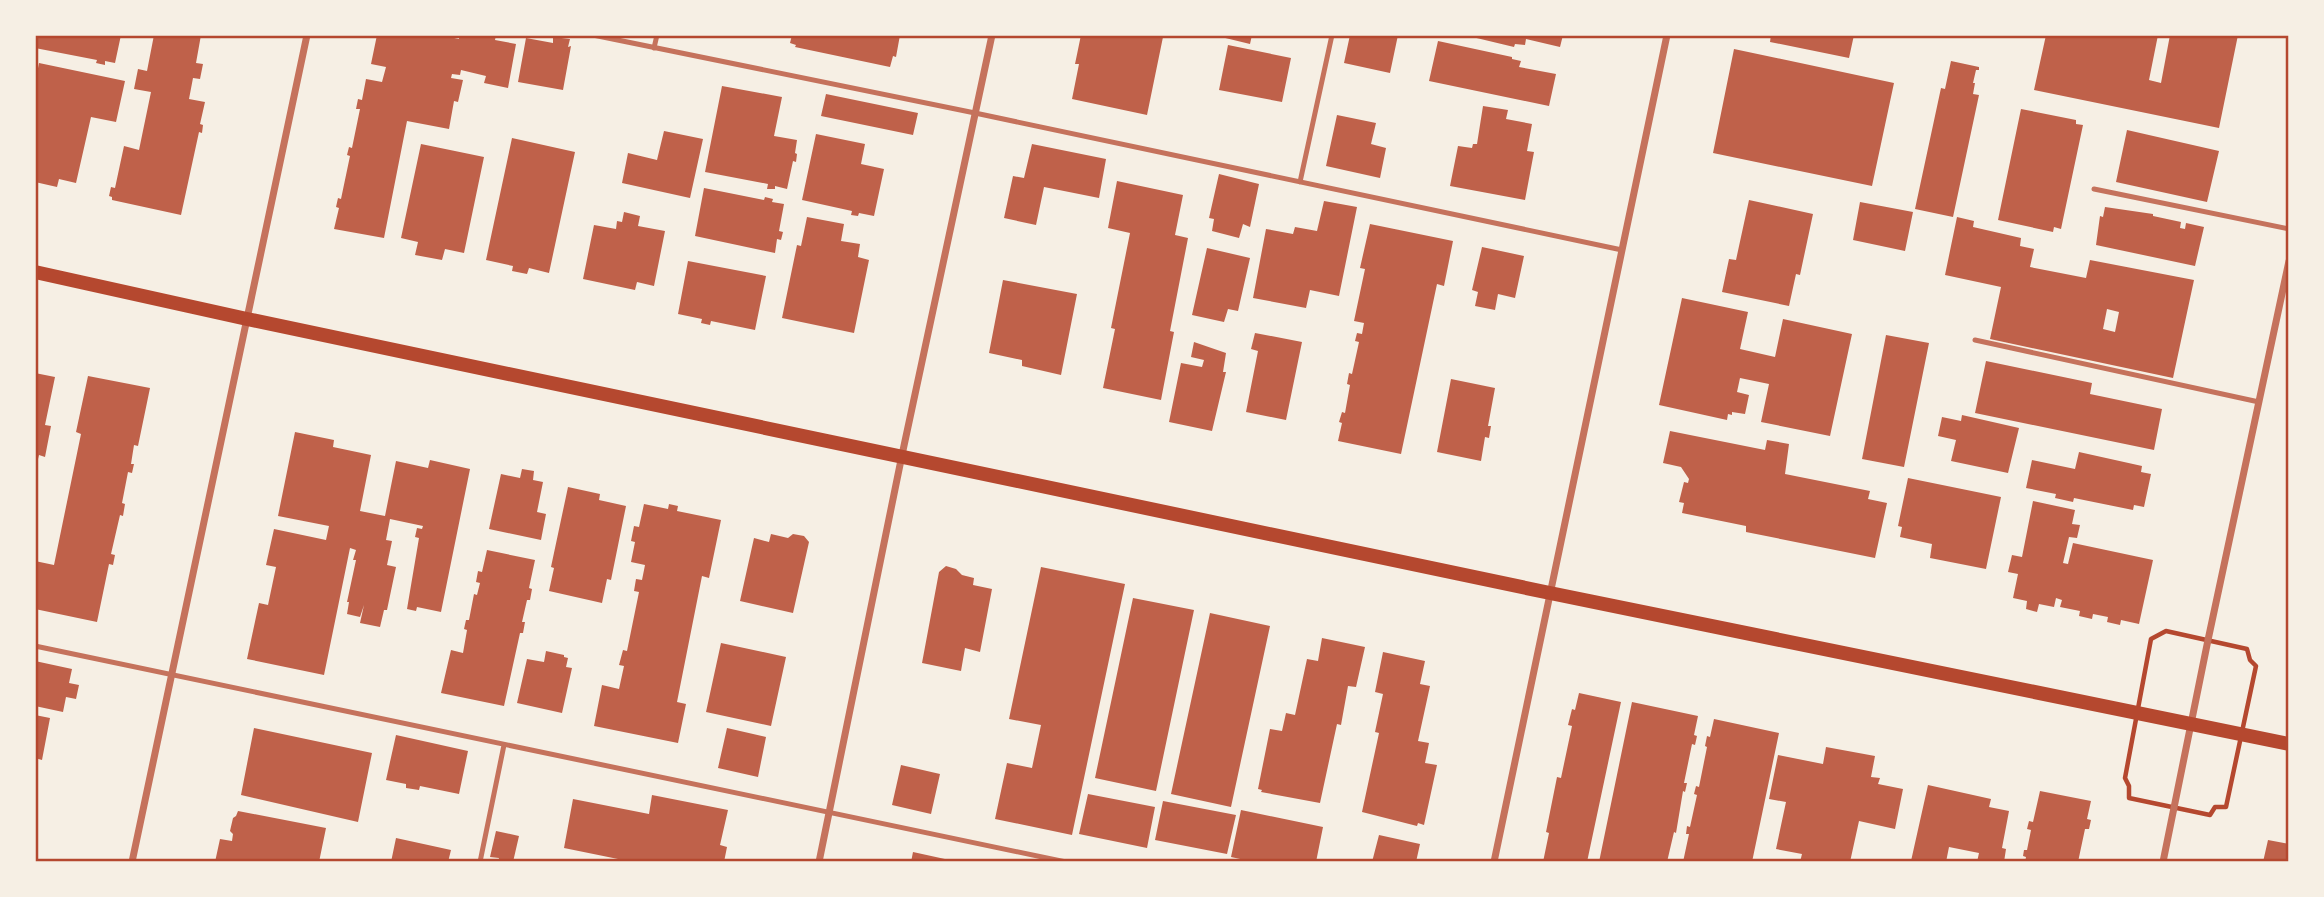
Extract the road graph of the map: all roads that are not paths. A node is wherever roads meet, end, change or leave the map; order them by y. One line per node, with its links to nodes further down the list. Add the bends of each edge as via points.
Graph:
1 (307, 35): 15 (street)
2 (593, 35): 7 (lane)
3 (657, 35): 7 (lane)
4 (992, 35): 8 (street)
5 (1332, 35): 9 (lane)
6 (1667, 35): 12 (street)
7 (654, 48): 8 (lane)
8 (975, 113): 9 (lane); 18 (street)
9 (1300, 182): 12 (lane)
10 (2094, 188): 11 (lane)
11 (2289, 229)
12 (1622, 250): 19 (street)
13 (2289, 261): 17 (street)
14 (35, 272): 15 (main road)
15 (247, 319): 18 (main road); 21 (street)
16 (1975, 340): 17 (lane)
17 (2259, 402): 22 (street)
18 (902, 455): 19 (main road); 25 (street)
19 (1550, 593): 22 (main road); 30 (street)
20 (35, 646): 21 (lane)
21 (172, 675): 24 (lane); 26 (street)
22 (2191, 724): 23 (main road); 31 (street)
23 (2289, 744)
24 (504, 745): 25 (lane); 27 (lane)
25 (829, 812): 28 (street); 29 (lane)
26 (132, 862)
27 (480, 862)
28 (818, 862)
29 (1066, 862)
30 (1494, 862)
31 (2163, 862)

